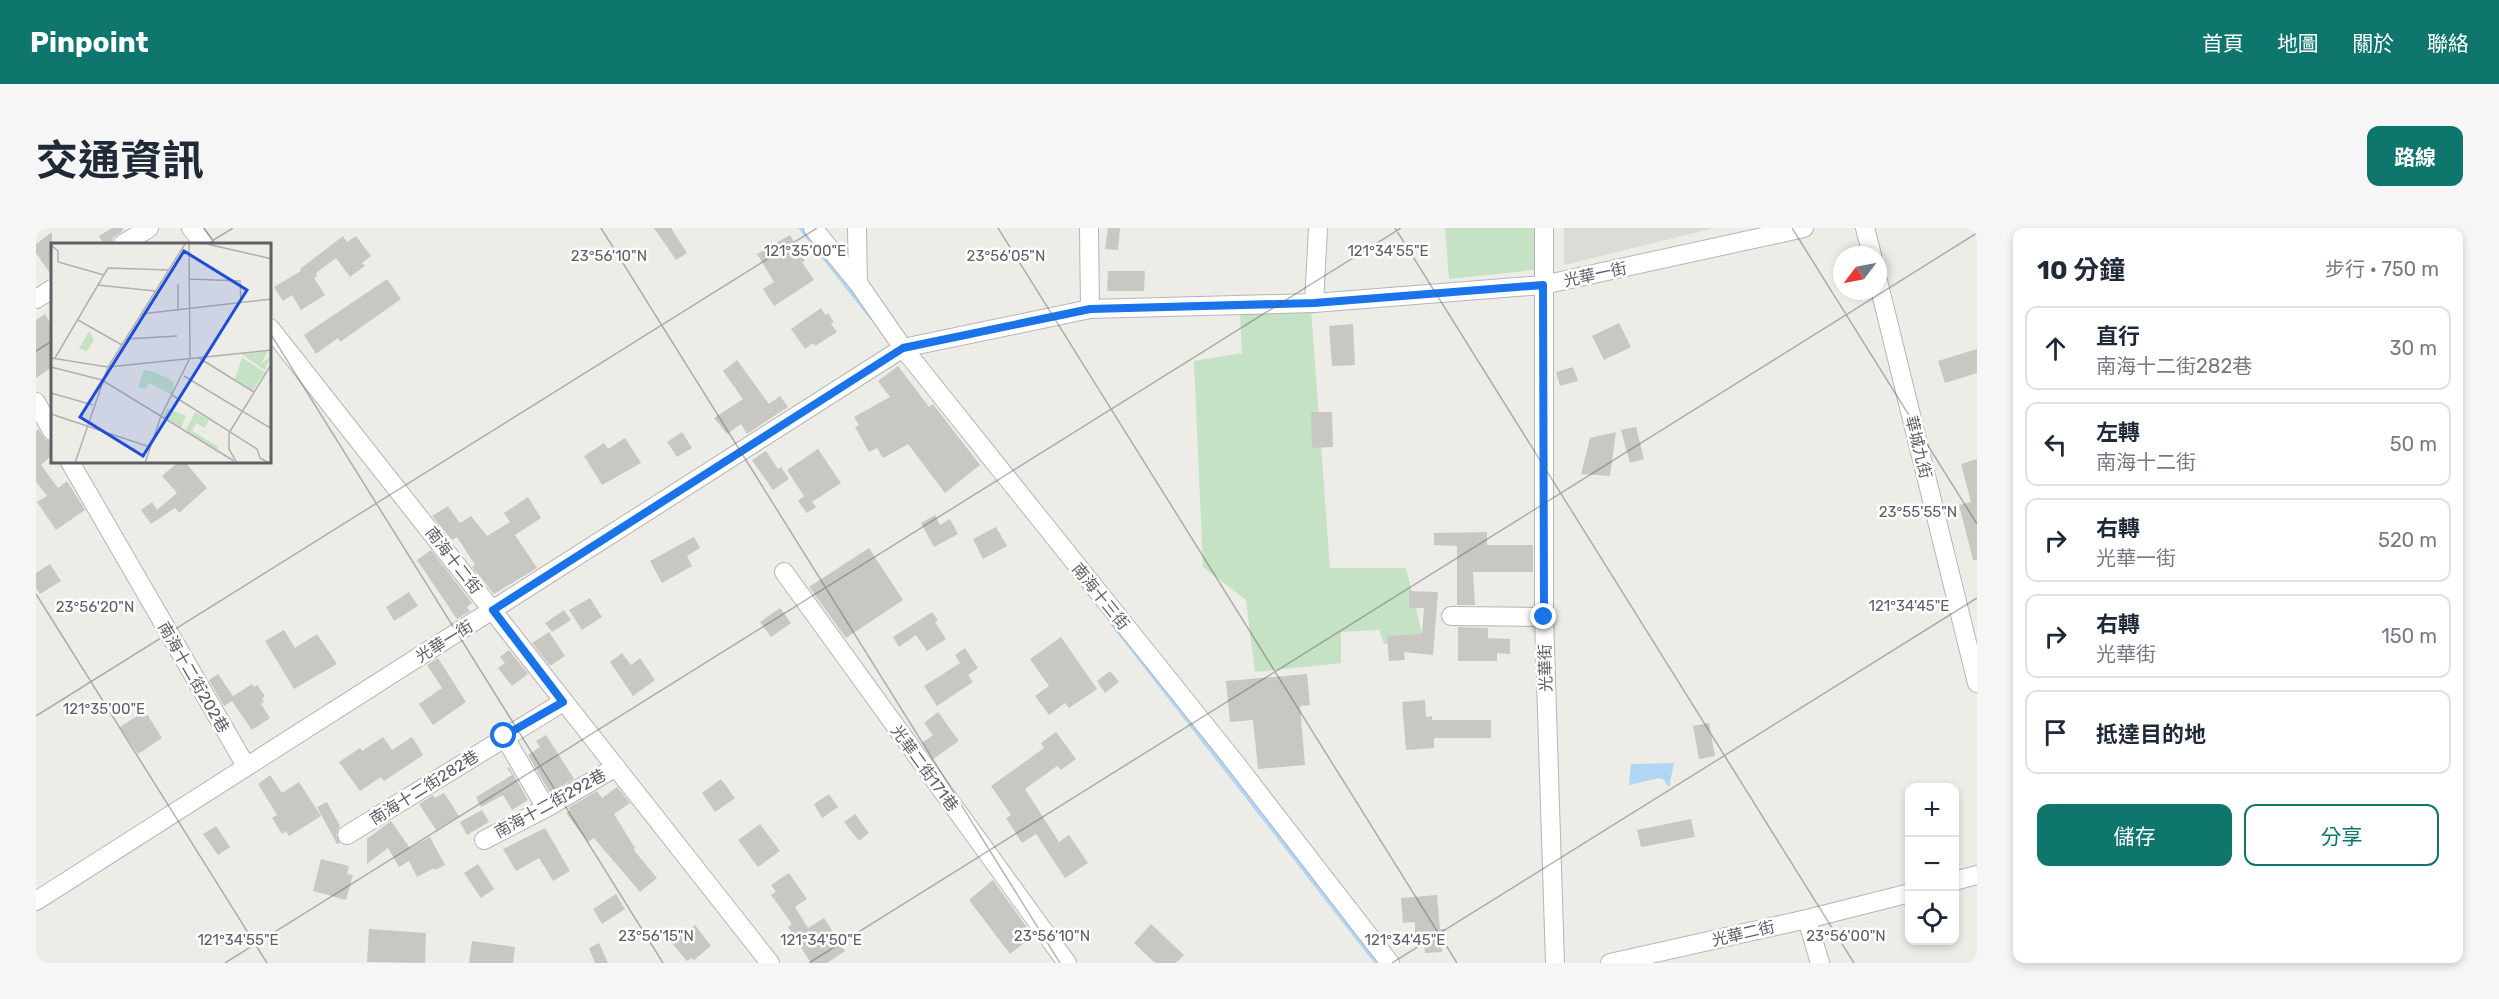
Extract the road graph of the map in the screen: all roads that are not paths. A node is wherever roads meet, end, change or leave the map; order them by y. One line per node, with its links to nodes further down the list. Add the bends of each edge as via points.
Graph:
1 (149, 228): 10 (street)
2 (191, 228): 11 (street)
3 (813, 228): 13 (street, 南海十三街)
4 (857, 228): 13 (street)
5 (1089, 228): 19 (street)
6 (1318, 228): 18 (street)
7 (1544, 228): 14 (street, 光華街)
8 (1804, 228): 14 (street, 光華一街)
9 (1865, 228): 12 (street)
10 (125, 243)
11 (203, 243)
12 (1870, 246)
13 (858, 283): 21 (street, 南海十三街)
14 (1543, 285): 18 (street, 光華一街); 28 (street, 光華街)
15 (51, 290): 16 (street)
16 (36, 299)
17 (1883, 300): 29 (street, 華城九街)
18 (1314, 303): 19 (street, 光華一街)
19 (1090, 309): 21 (street, 光華一街)
20 (272, 331): 26 (street, 南海十二街)
21 (903, 348): 26 (street, 光華一街); 44 (street, 南海十三街)
22 (36, 402): 23 (street)
23 (51, 429)
24 (71, 464): 32 (street, 南海十二街202巷)
25 (783, 572): 43 (street, 光華二街171巷)
26 (493, 610): 30 (street, 南海十二街); 32 (street, 光華一街)
27 (1450, 616): 28 (street)
28 (1544, 617): 45 (street, 光華街)
29 (1977, 683)
30 (563, 702): 31 (street, 南海十二街282巷); 33 (street, 南海十二街)
31 (504, 736): 34 (street); 35 (street, 南海十二街282巷)
32 (246, 766): 40 (street, 光華一街)
33 (616, 767): 34 (street, 南海十二街292巷); 42 (street, 南海十二街)
34 (546, 808): 36 (street, 南海十二街292巷)
35 (347, 835)
36 (484, 840)
37 (1977, 875): 38 (street)
38 (1959, 880)
39 (1905, 893): 41 (street, 光華二街)
40 (36, 901)
41 (1808, 919): 46 (street, 光華二街); 47 (street)
42 (770, 963)
43 (1067, 963)
44 (1390, 963)
45 (1555, 963)
46 (1610, 963)
47 (1820, 963)

